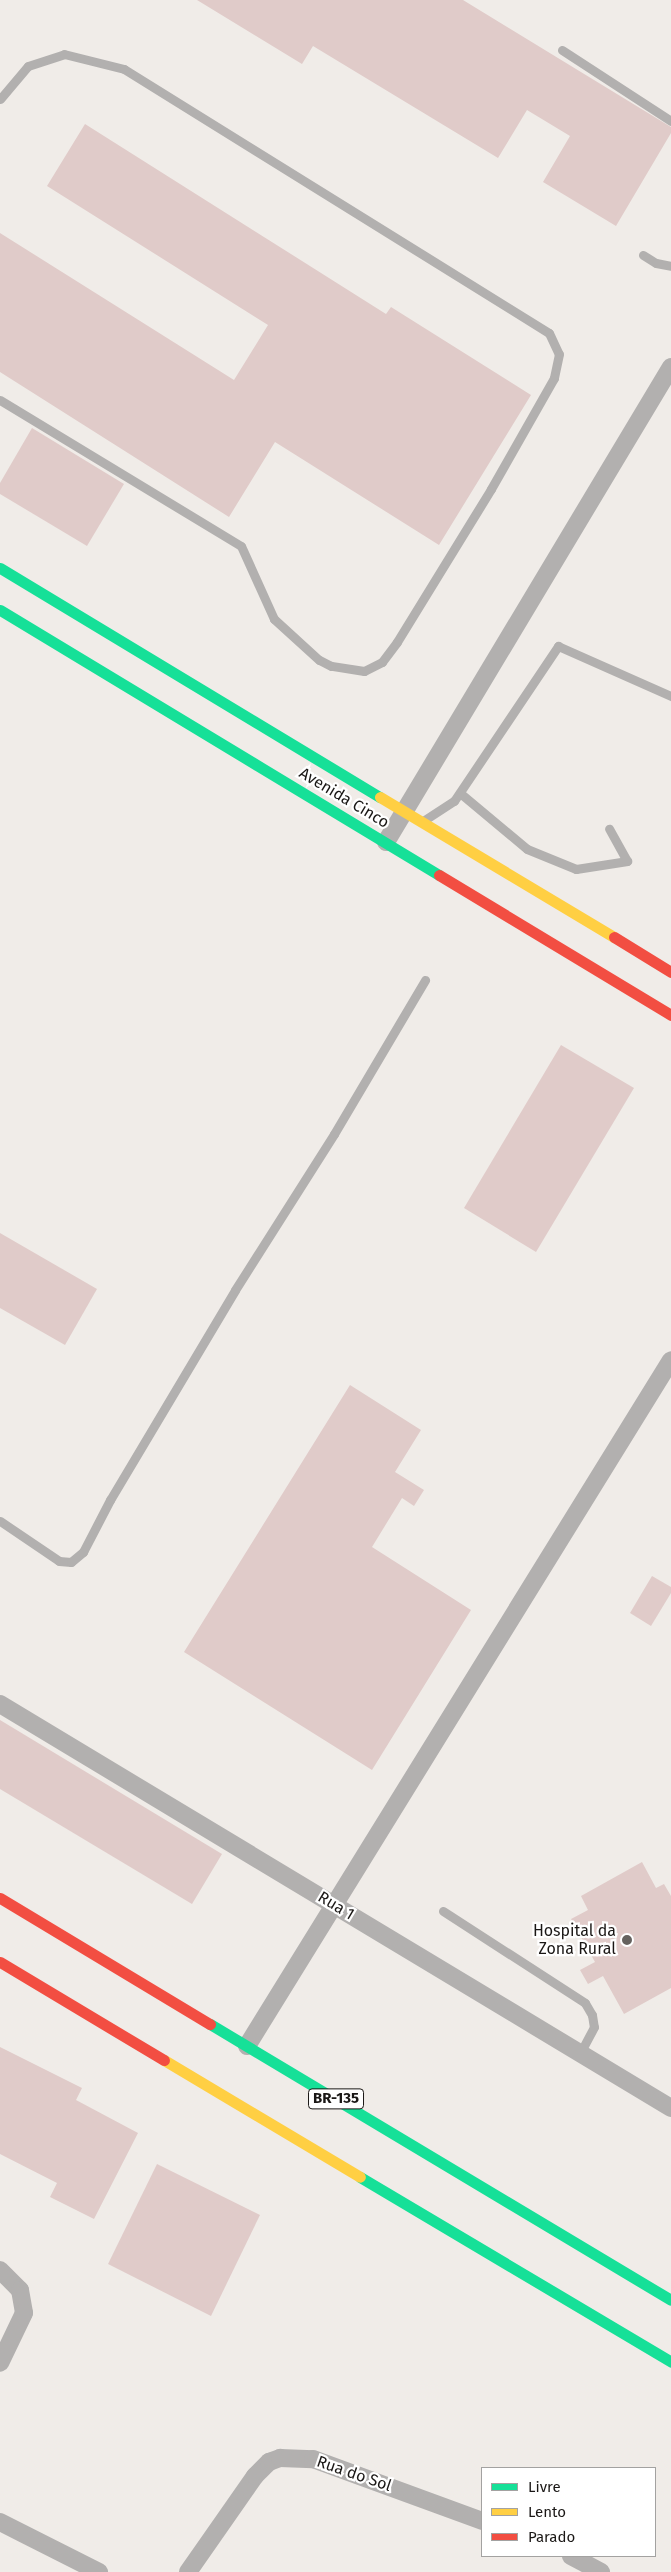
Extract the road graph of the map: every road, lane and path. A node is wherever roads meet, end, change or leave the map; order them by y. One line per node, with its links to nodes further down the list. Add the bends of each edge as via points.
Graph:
1 (562, 50): 3 (lane)
2 (0, 99): 7 (lane, via 28,66 64,54 124,69 549,333 559,354 554,378 412,617 382,662 364,671 331,666 319,660 274,619 242,546)
3 (671, 121)
4 (643, 255): 5 (lane, via 656,263)
5 (671, 266)
6 (671, 368): 12 (street)
7 (0, 400)
8 (0, 568): 12 (main road, Avenida Cinco)
9 (0, 610): 15 (main road, Avenida Cinco)
10 (671, 696): 11 (lane, via 558,646)
11 (460, 793): 13 (lane, via 454,802); 14 (lane, via 527,849 576,870 627,861)
12 (406, 812): 13 (main road, Avenida Cinco); 15 (street)
13 (422, 822): 16 (main road, Avenida Cinco)
14 (610, 829)
15 (386, 842): 18 (main road, Avenida Cinco)
16 (671, 972)
17 (425, 980): 20 (lane, via 334,1134 235,1290 110,1500 83,1552 71,1562 59,1562)
18 (671, 1016)
19 (671, 1360): 23 (street)
20 (0, 1520)
21 (0, 1704): 23 (street, Rua 1)
22 (0, 1898): 26 (main road, BR-135)
23 (334, 1905): 26 (street); 27 (street, Rua 1)
24 (443, 1911): 27 (lane, via 585,2003 594,2027)
25 (0, 1962): 31 (main road)
26 (248, 2046): 30 (main road, BR-135)
27 (580, 2053): 28 (street, Rua 1)
28 (671, 2108)
29 (0, 2270): 32 (street, via 20,2290 24,2313)
30 (671, 2300)
31 (671, 2362)
32 (0, 2363)
33 (481, 2521): 37 (street, Rua do Sol, via 313,2459 280,2458 269,2462 255,2476)
34 (0, 2522): 36 (street)
35 (573, 2557): 38 (street)
36 (99, 2572)
37 (188, 2572)
38 (601, 2572)

